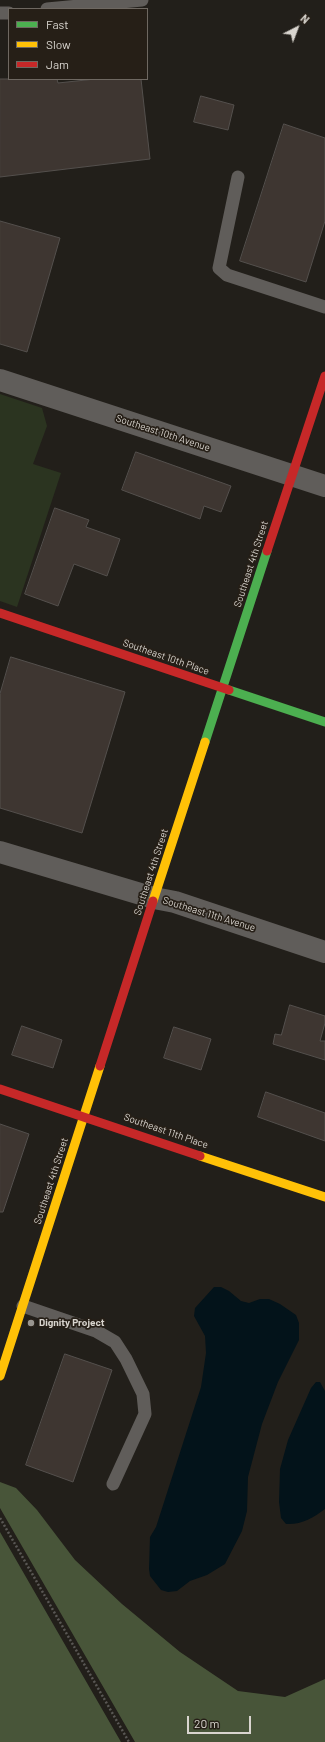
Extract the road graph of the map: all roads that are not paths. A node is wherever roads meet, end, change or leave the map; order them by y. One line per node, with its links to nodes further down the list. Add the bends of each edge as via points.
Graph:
1 (142, 0): 2 (lane)
2 (58, 8)
3 (238, 176): 4 (lane, via 219,268 226,275)
4 (325, 307)
5 (325, 376): 7 (street, Southeast 4th Street)
6 (0, 380): 7 (street, Southeast 10th Avenue)
7 (292, 476): 8 (street, Southeast 10th Avenue); 10 (street, Southeast 4th Street)
8 (325, 486)
9 (0, 614): 10 (street, Southeast 10th Place)
10 (222, 688): 11 (street, Southeast 10th Place); 13 (street, Southeast 4th Street)
11 (325, 722)
12 (0, 852): 13 (street, Southeast 11th Avenue)
13 (154, 898): 14 (street, Southeast 11th Avenue, via 175,902); 16 (street, Southeast 4th Street)
14 (325, 952)
15 (0, 1089): 16 (street, Southeast 11th Place)
16 (84, 1115): 17 (street, Southeast 11th Place); 18 (street, Southeast 4th Street)
17 (325, 1197)
18 (23, 1306): 19 (street, Southeast 4th Street); 21 (lane, via 96,1331 115,1342 126,1360 143,1394 145,1414)
19 (5, 1342): 20 (street, Southeast 4th Street)
20 (0, 1376)
21 (113, 1484)

